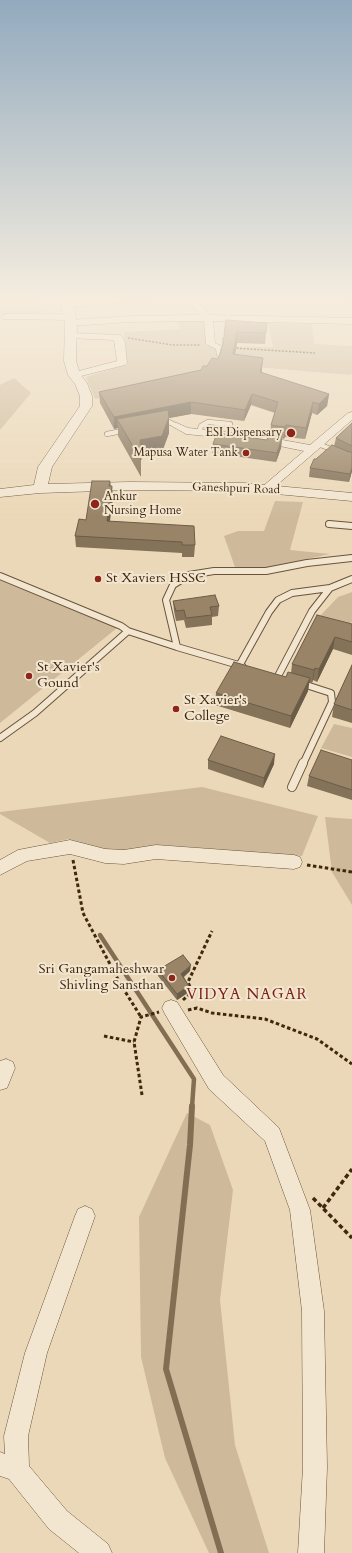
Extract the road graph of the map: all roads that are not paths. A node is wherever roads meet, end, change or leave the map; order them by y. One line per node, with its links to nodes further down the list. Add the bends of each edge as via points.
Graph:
1 (73, 370): 3 (street)
2 (92, 370): 3 (street)
3 (74, 375): 13 (street, via 86,396 86,406 45,467)
4 (352, 415): 11 (street)
5 (230, 424): 9 (lane, via 208,422 201,426)
6 (153, 425): 7 (lane, via 169,422)
7 (177, 426): 9 (street, via 186,431)
8 (130, 429): 10 (lane)
9 (199, 432): 11 (street)
10 (107, 434)
11 (315, 446): 12 (lane); 14 (street)
12 (343, 454)
13 (40, 489): 14 (street, Ganeshpuri Road, via 130,486); 15 (street, Ganeshpuri Road)
14 (266, 489): 16 (street, Ganeshpuri Road)
15 (0, 493)
16 (352, 497)
17 (328, 524): 18 (lane)
18 (352, 526)
19 (352, 558): 24 (lane, via 266,571 214,571 189,575 173,585 166,600)
20 (0, 576): 23 (lane)
21 (352, 579): 22 (lane)
22 (330, 588): 25 (lane, via 292,594 278,600); 28 (lane, via 312,611)
23 (128, 631): 24 (lane); 31 (lane, via 35,713)
24 (177, 647): 25 (lane)
25 (239, 666): 26 (lane)
26 (247, 668)
27 (270, 674): 28 (lane)
28 (278, 676): 29 (lane)
29 (286, 678)
30 (293, 680): 32 (lane, via 331,692 332,702)
31 (0, 738)
32 (292, 787)
33 (294, 862): 34 (street, via 156,852 124,857 105,856 70,847 24,855)
34 (0, 868)
35 (173, 1011): 39 (street, via 216,1082 272,1136 300,1210 313,1311 316,1467)
36 (85, 1216): 37 (street, via 36,1353)
37 (8, 1467): 38 (street, via 58,1520)
38 (99, 1553)
39 (311, 1553)

